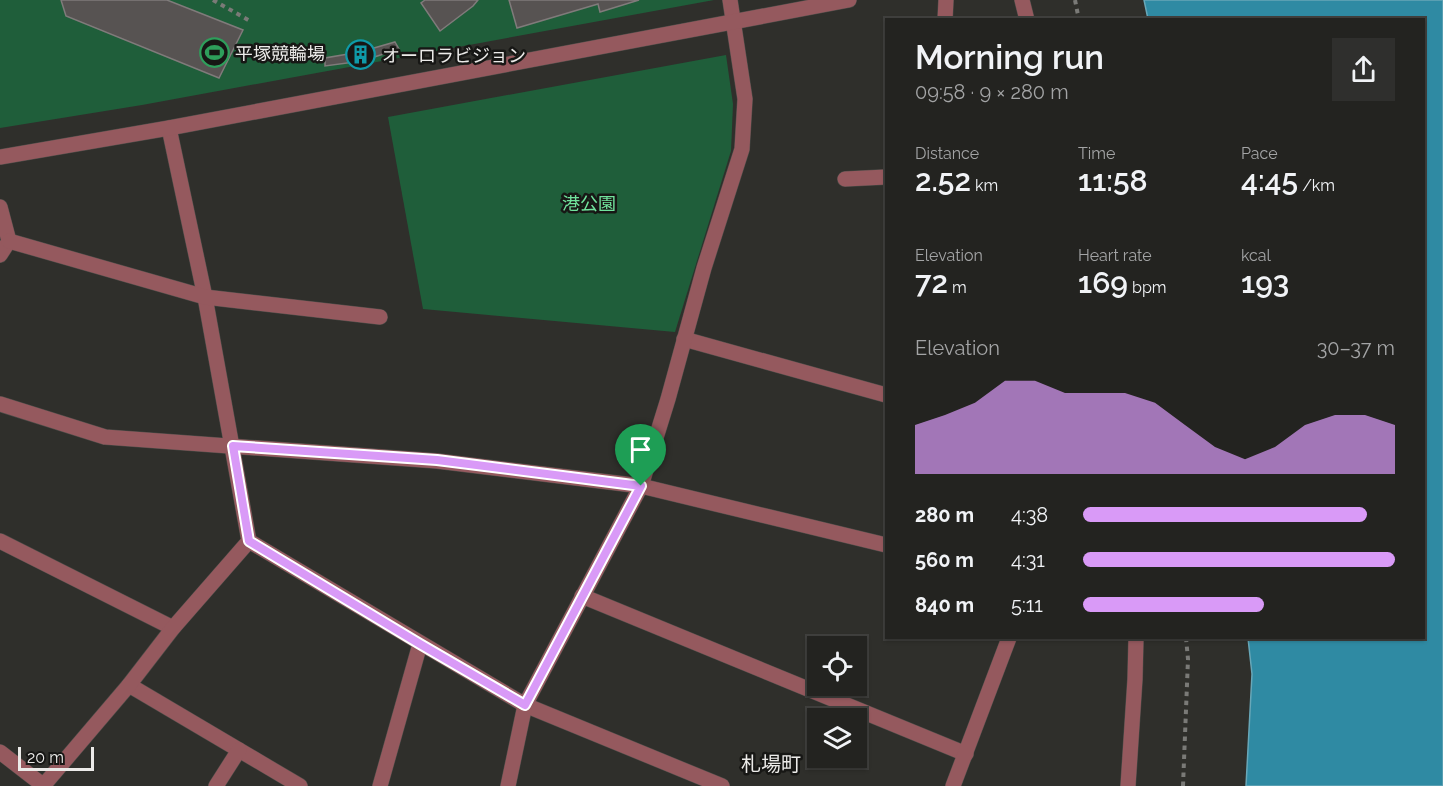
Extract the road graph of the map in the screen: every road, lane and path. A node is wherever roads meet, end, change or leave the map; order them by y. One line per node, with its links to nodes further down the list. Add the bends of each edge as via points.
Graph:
1 (213, 0): 10 (path)
2 (730, 0): 11 (street)
3 (849, 0): 11 (street)
4 (946, 0): 7 (street)
5 (1022, 0): 8 (street)
6 (1076, 0): 9 (path)
7 (945, 18)
8 (1026, 18)
9 (1079, 18)
10 (250, 21)
11 (735, 22): 12 (street); 21 (street, via 746,99 742,149)
12 (169, 128): 13 (street); 19 (street)
13 (0, 157)
14 (885, 177): 15 (street)
15 (845, 179)
16 (0, 207): 17 (street)
17 (9, 241): 18 (street); 19 (street)
18 (0, 255)
19 (205, 297): 20 (street); 24 (street)
20 (380, 317)
21 (684, 339): 22 (street); 25 (street)
22 (885, 395)
23 (0, 404): 24 (street, via 105,437)
24 (233, 446): 25 (street, via 437,460); 27 (street)
25 (641, 486): 28 (street); 29 (street)
26 (0, 541): 30 (street)
27 (249, 541): 30 (street); 34 (street)
28 (885, 545)
29 (582, 596): 36 (street); 39 (street)
30 (173, 628): 35 (street)
31 (1009, 639): 39 (street)
32 (1136, 639): 47 (street)
33 (1186, 639): 48 (path)
34 (420, 644): 36 (street); 44 (street)
35 (129, 685): 37 (street); 41 (street)
36 (525, 705): 40 (street); 45 (street)
37 (239, 750): 42 (street); 43 (street)
38 (0, 753): 41 (street)
39 (966, 754): 46 (street)
40 (719, 785)
41 (43, 786)
42 (216, 786)
43 (300, 786)
44 (380, 786)
45 (508, 786)
46 (953, 786)
47 (1128, 786)
48 (1183, 786)

